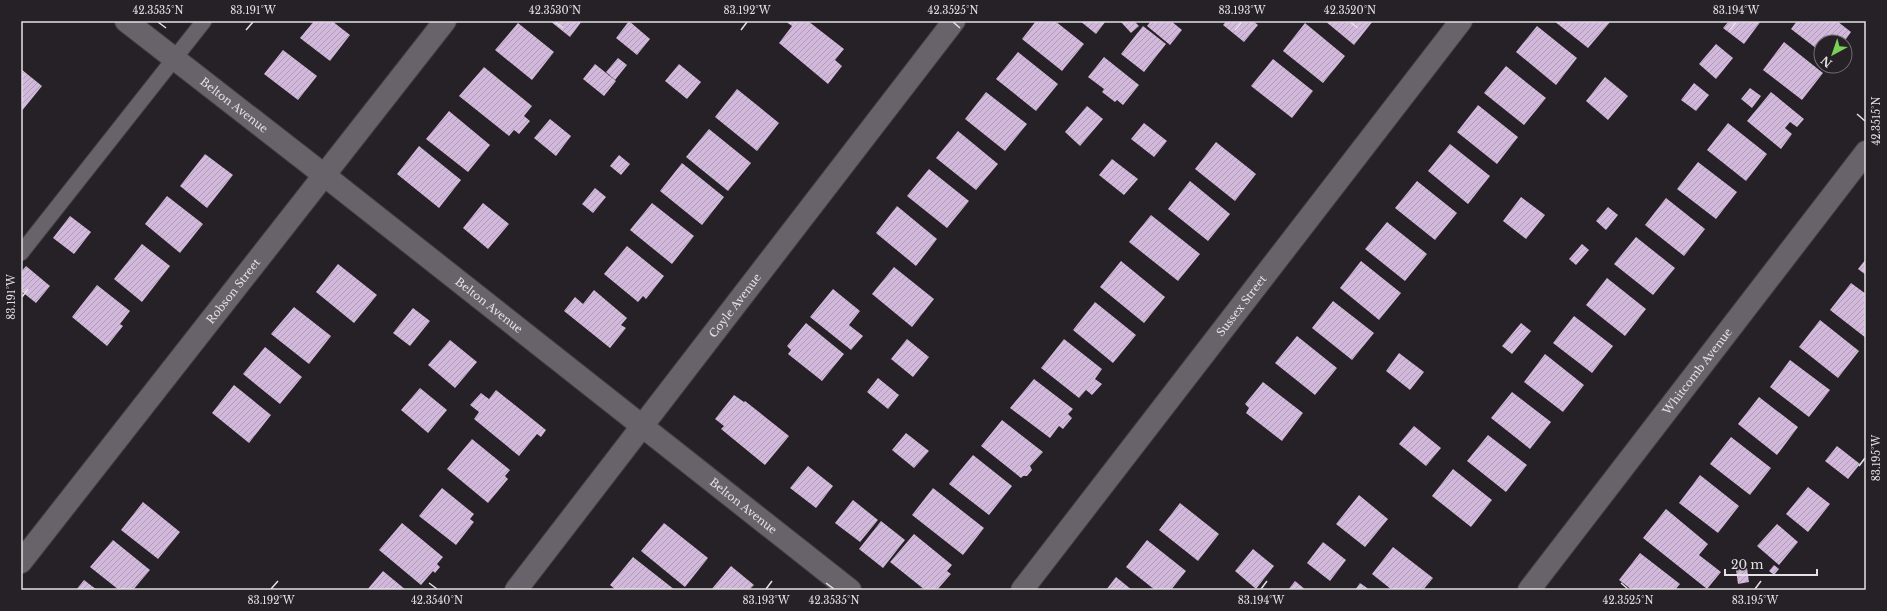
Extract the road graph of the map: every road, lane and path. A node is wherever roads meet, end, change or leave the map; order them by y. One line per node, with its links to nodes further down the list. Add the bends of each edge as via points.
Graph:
1 (126, 21): 6 (street, Belton Avenue)
2 (204, 21): 6 (lane)
3 (445, 21): 8 (street, Robson Street)
4 (954, 21): 10 (street, Coyle Avenue)
5 (1461, 21): 14 (street, Sussex Street)
6 (174, 59): 8 (street, Belton Avenue); 9 (lane)
7 (1866, 152): 15 (street, Whitcomb Avenue)
8 (324, 175): 10 (street, Belton Avenue); 11 (street, Robson Street)
9 (21, 253)
10 (642, 426): 12 (street, Coyle Avenue); 13 (street, Belton Avenue)
11 (21, 562)
12 (516, 590)
13 (850, 590)
14 (1022, 590)
15 (1529, 590)

